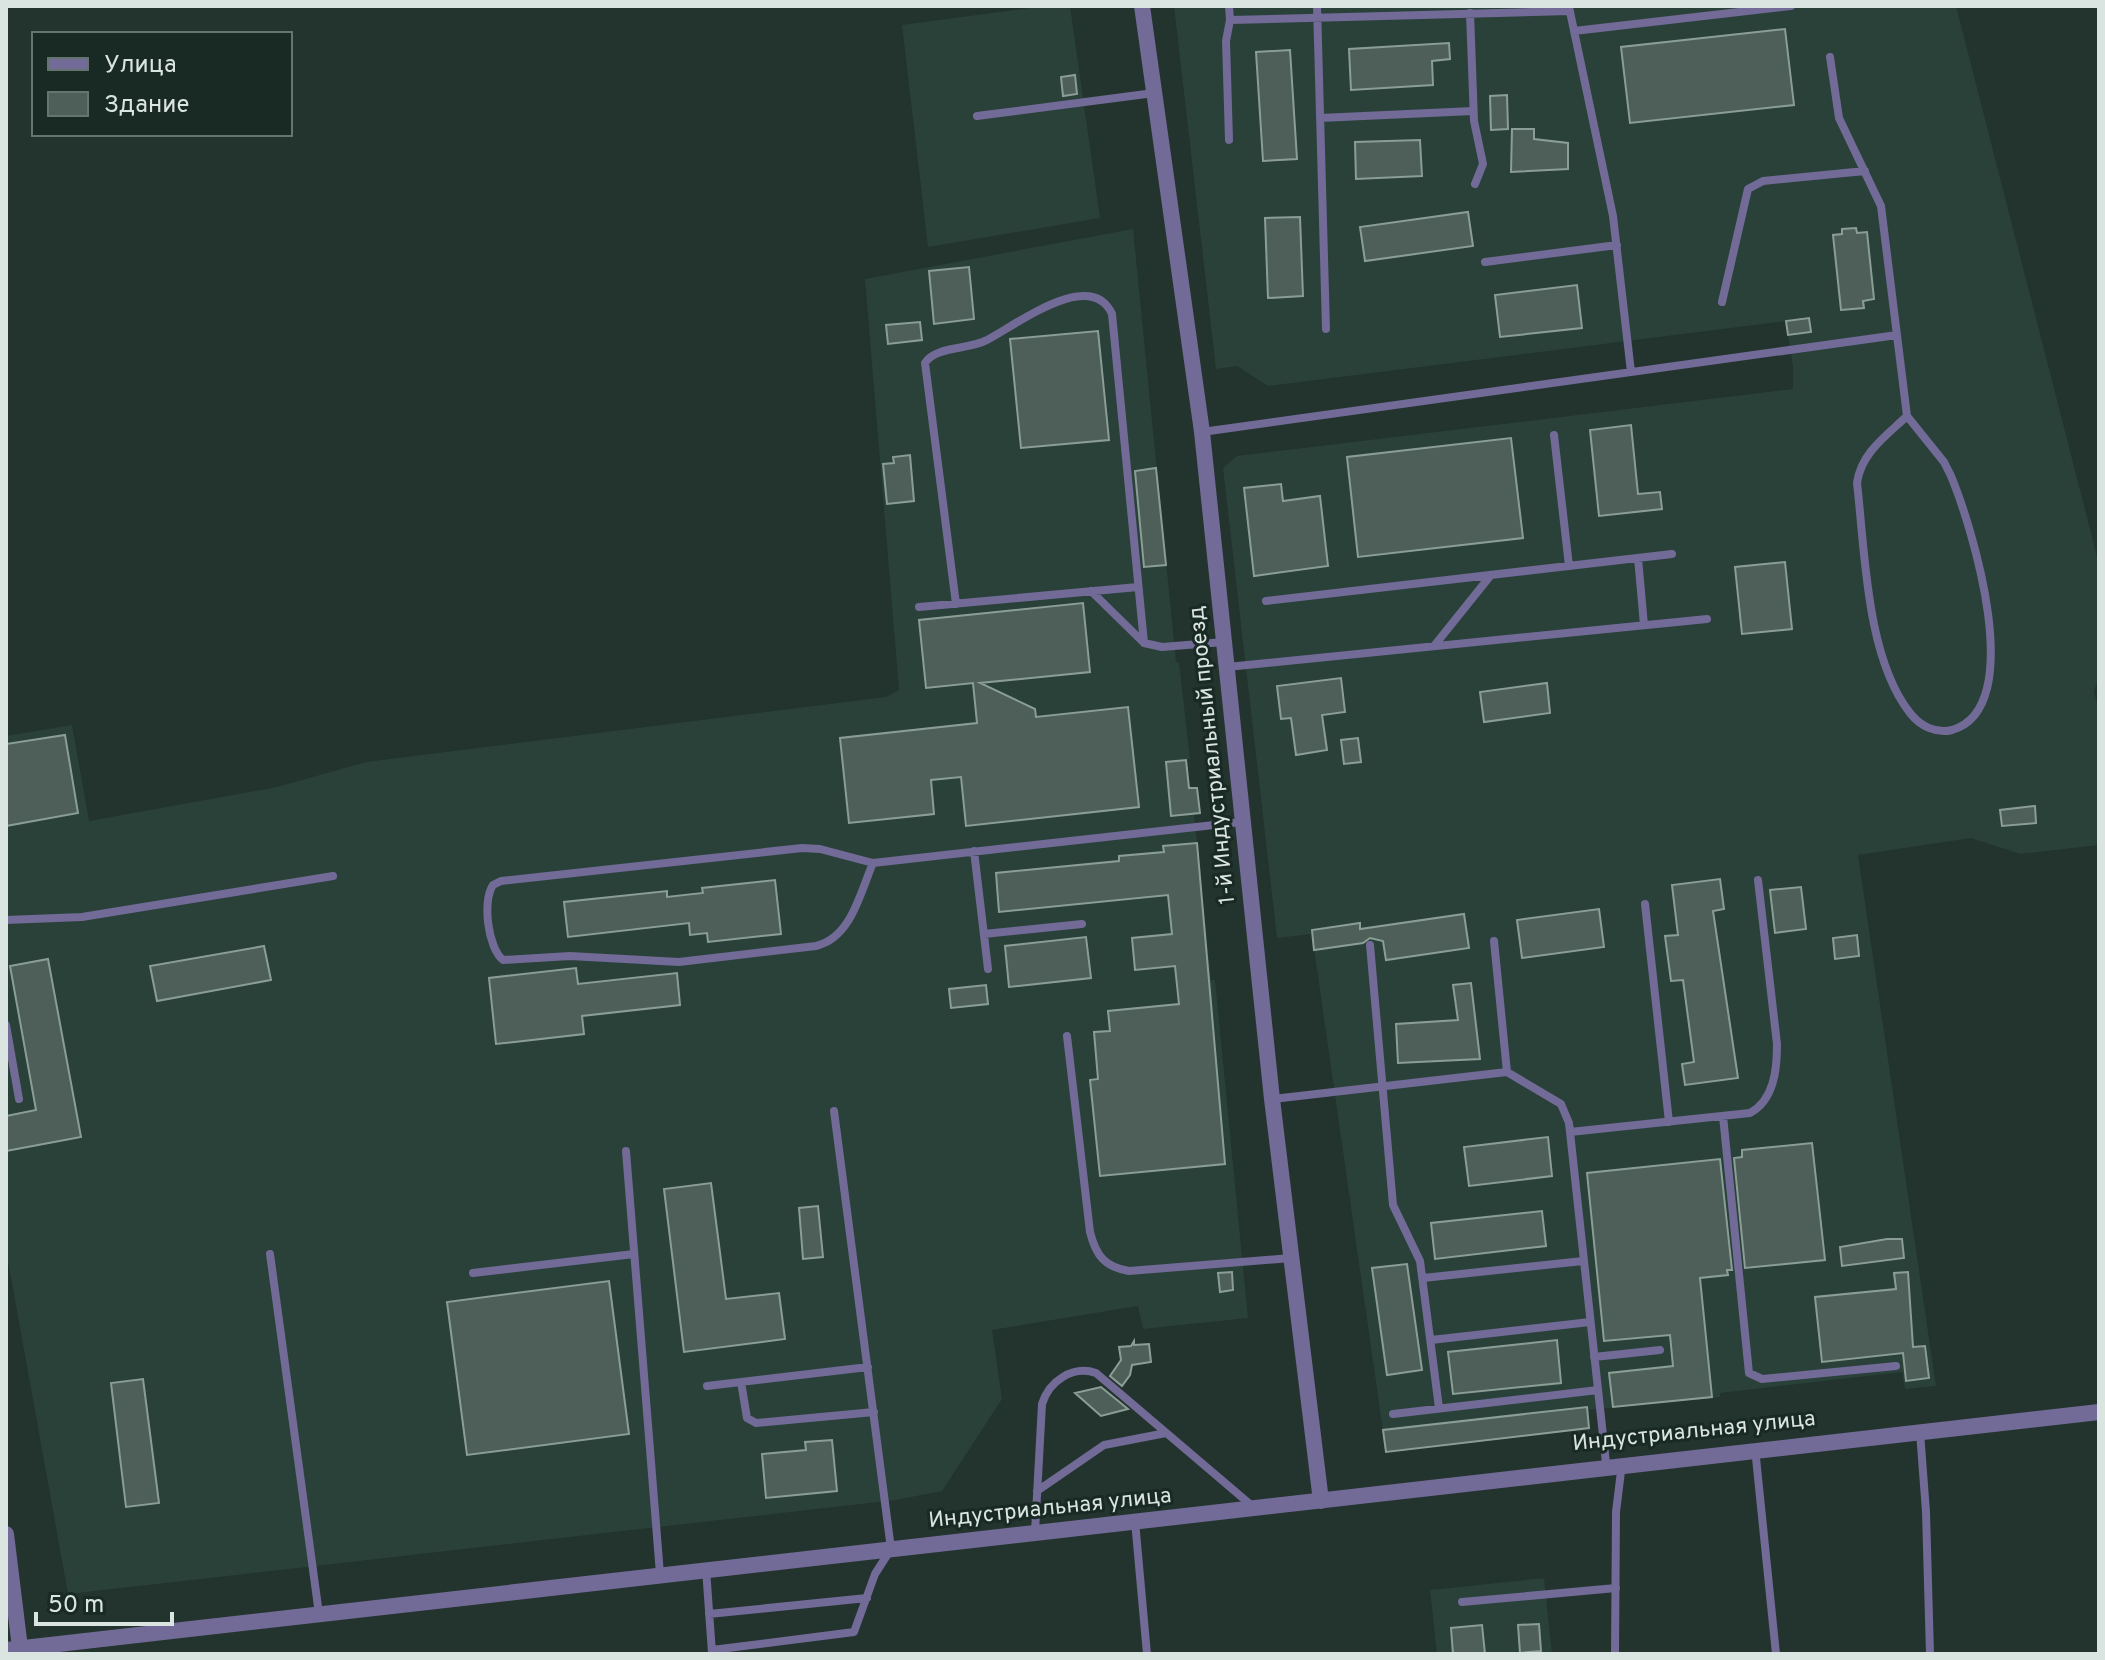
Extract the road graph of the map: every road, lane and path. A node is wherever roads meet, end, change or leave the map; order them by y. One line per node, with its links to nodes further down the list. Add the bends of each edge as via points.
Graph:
1 (1142, 6): 11 (street, 1-й Индустриальный проезд)
2 (1229, 6): 8 (lane)
3 (1317, 6): 7 (lane)
4 (1791, 6): 9 (lane)
5 (1569, 8): 6 (lane); 9 (lane)
6 (1470, 13): 7 (lane); 12 (lane)
7 (1317, 16): 8 (lane); 14 (lane)
8 (1230, 20): 15 (lane)
9 (1574, 31): 18 (lane)
10 (1830, 57): 16 (lane, via 1839,118)
11 (1155, 93): 13 (lane); 25 (street, 1-й Индустриальный проезд)
12 (1473, 111): 14 (lane); 17 (lane, via 1483,164)
13 (977, 116)
14 (1320, 118): 21 (lane)
15 (1229, 140)
16 (1865, 171): 20 (lane, via 1763,181 1748,189); 22 (lane, via 1881,206)
17 (1475, 184)
18 (1617, 245): 19 (lane); 23 (lane)
19 (1485, 262)
20 (1722, 302)
21 (1326, 329)
22 (1897, 335): 23 (lane); 24 (lane)
23 (1631, 372): 25 (lane)
24 (1907, 416): 24 (lane, via 1951,476 1991,617 1987,685 1977,711 1963,726 1949,731 1924,726 1910,713 1886,663 1869,586 1859,469)
25 (1202, 432): 38 (street, 1-й Индустриальный проезд)
26 (1554, 435): 29 (lane)
27 (1672, 554): 28 (lane)
28 (1638, 558): 29 (lane); 37 (lane)
29 (1569, 566): 30 (lane)
30 (1492, 575): 33 (lane); 40 (lane)
31 (1138, 587): 32 (lane); 34 (lane, via 1112,314 1099,298 1078,295 983,343 932,355 925,363); 39 (lane)
32 (1091, 591): 34 (lane); 39 (lane)
33 (1266, 601)
34 (956, 604): 35 (lane)
35 (919, 607)
36 (1707, 619): 37 (lane)
37 (1644, 625): 40 (lane)
38 (1224, 642): 39 (lane, via 1162,647); 41 (street, 1-й Индустриальный проезд)
39 (1144, 643)
40 (1434, 646): 41 (lane)
41 (1226, 667): 42 (street, 1-й Индустриальный проезд)
42 (1241, 822): 43 (lane); 59 (street, 1-й Индустриальный проезд)
43 (974, 851): 44 (lane); 50 (lane)
44 (873, 863): 44 (lane, via 845,927 830,943 679,962 570,956 514,962 503,960 494,949 487,900 493,885 501,881 802,848)
45 (333, 876): 48 (lane, via 82,917)
46 (1758, 880): 61 (lane, via 1777,1062 1761,1106)
47 (1645, 904): 62 (lane)
48 (6, 920)
49 (1082, 924): 50 (lane)
50 (984, 934): 53 (lane)
51 (1494, 941): 56 (lane)
52 (1370, 945): 57 (lane)
53 (988, 969)
54 (6, 1025): 58 (lane)
55 (1067, 1036): 67 (lane, via 1090,1232 1102,1260 1129,1271)
56 (1507, 1072): 57 (lane); 63 (lane, via 1561,1104)
57 (1383, 1086): 59 (lane); 70 (lane, via 1393,1205 1417,1252)
58 (19, 1099)
59 (1272, 1099): 67 (street, 1-й Индустриальный проезд)
60 (834, 1111): 76 (lane)
61 (1723, 1116): 62 (lane); 75 (lane, via 1749,1373 1762,1379)
62 (1669, 1122): 63 (lane)
63 (1570, 1132): 68 (lane)
64 (626, 1151): 66 (lane)
65 (270, 1254): 100 (lane)
66 (634, 1254): 69 (lane); 96 (lane)
67 (1291, 1258): 89 (street, 1-й Индустриальный проезд)
68 (1583, 1261): 70 (lane); 71 (lane)
69 (473, 1273)
70 (1423, 1278): 72 (lane)
71 (1590, 1322): 72 (lane); 74 (lane)
72 (1431, 1340): 80 (lane)
73 (1660, 1350): 74 (lane)
74 (1594, 1357): 79 (lane)
75 (1896, 1366)
76 (868, 1367): 77 (lane); 81 (lane)
77 (741, 1382): 78 (lane); 81 (lane, via 747,1418 756,1423)
78 (707, 1386)
79 (1598, 1390): 80 (lane); 87 (lane)
80 (1439, 1408): 83 (lane)
81 (874, 1412): 94 (lane)
82 (2099, 1412): 84 (street, Индустриальная улица)
83 (1393, 1414)
84 (1919, 1431): 86 (street, Индустриальная улица); 107 (lane)
85 (1166, 1433): 88 (lane, via 1104,1445); 88 (lane, via 1096,1373 1068,1373 1051,1386 1042,1404); 90 (lane)
86 (1755, 1448): 87 (street, Индустриальная улица); 106 (lane)
87 (1614, 1462): 89 (street, Индустриальная улица); 97 (lane)
88 (1037, 1491): 92 (lane)
89 (1321, 1501): 90 (street, Индустриальная улица)
90 (1255, 1508): 91 (street, Индустриальная улица)
91 (1135, 1521): 92 (street, Индустриальная улица); 104 (lane)
92 (1035, 1533): 94 (street, Индустриальная улица)
93 (6, 1534): 102 (street)
94 (891, 1549): 95 (street, Индустриальная улица); 98 (lane)
95 (706, 1569): 96 (street, Индустриальная улица); 101 (lane)
96 (660, 1574): 100 (street, Индустриальная улица)
97 (1616, 1588): 99 (lane); 105 (lane)
98 (867, 1598): 101 (lane); 103 (lane, via 859,1626 847,1635)
99 (1462, 1602)
100 (319, 1614): 102 (street, Индустриальная улица)
101 (709, 1614): 103 (lane)
102 (14, 1652)
103 (712, 1652)
104 (1147, 1654)
105 (1615, 1654)
106 (1776, 1654)
107 (1930, 1654)

